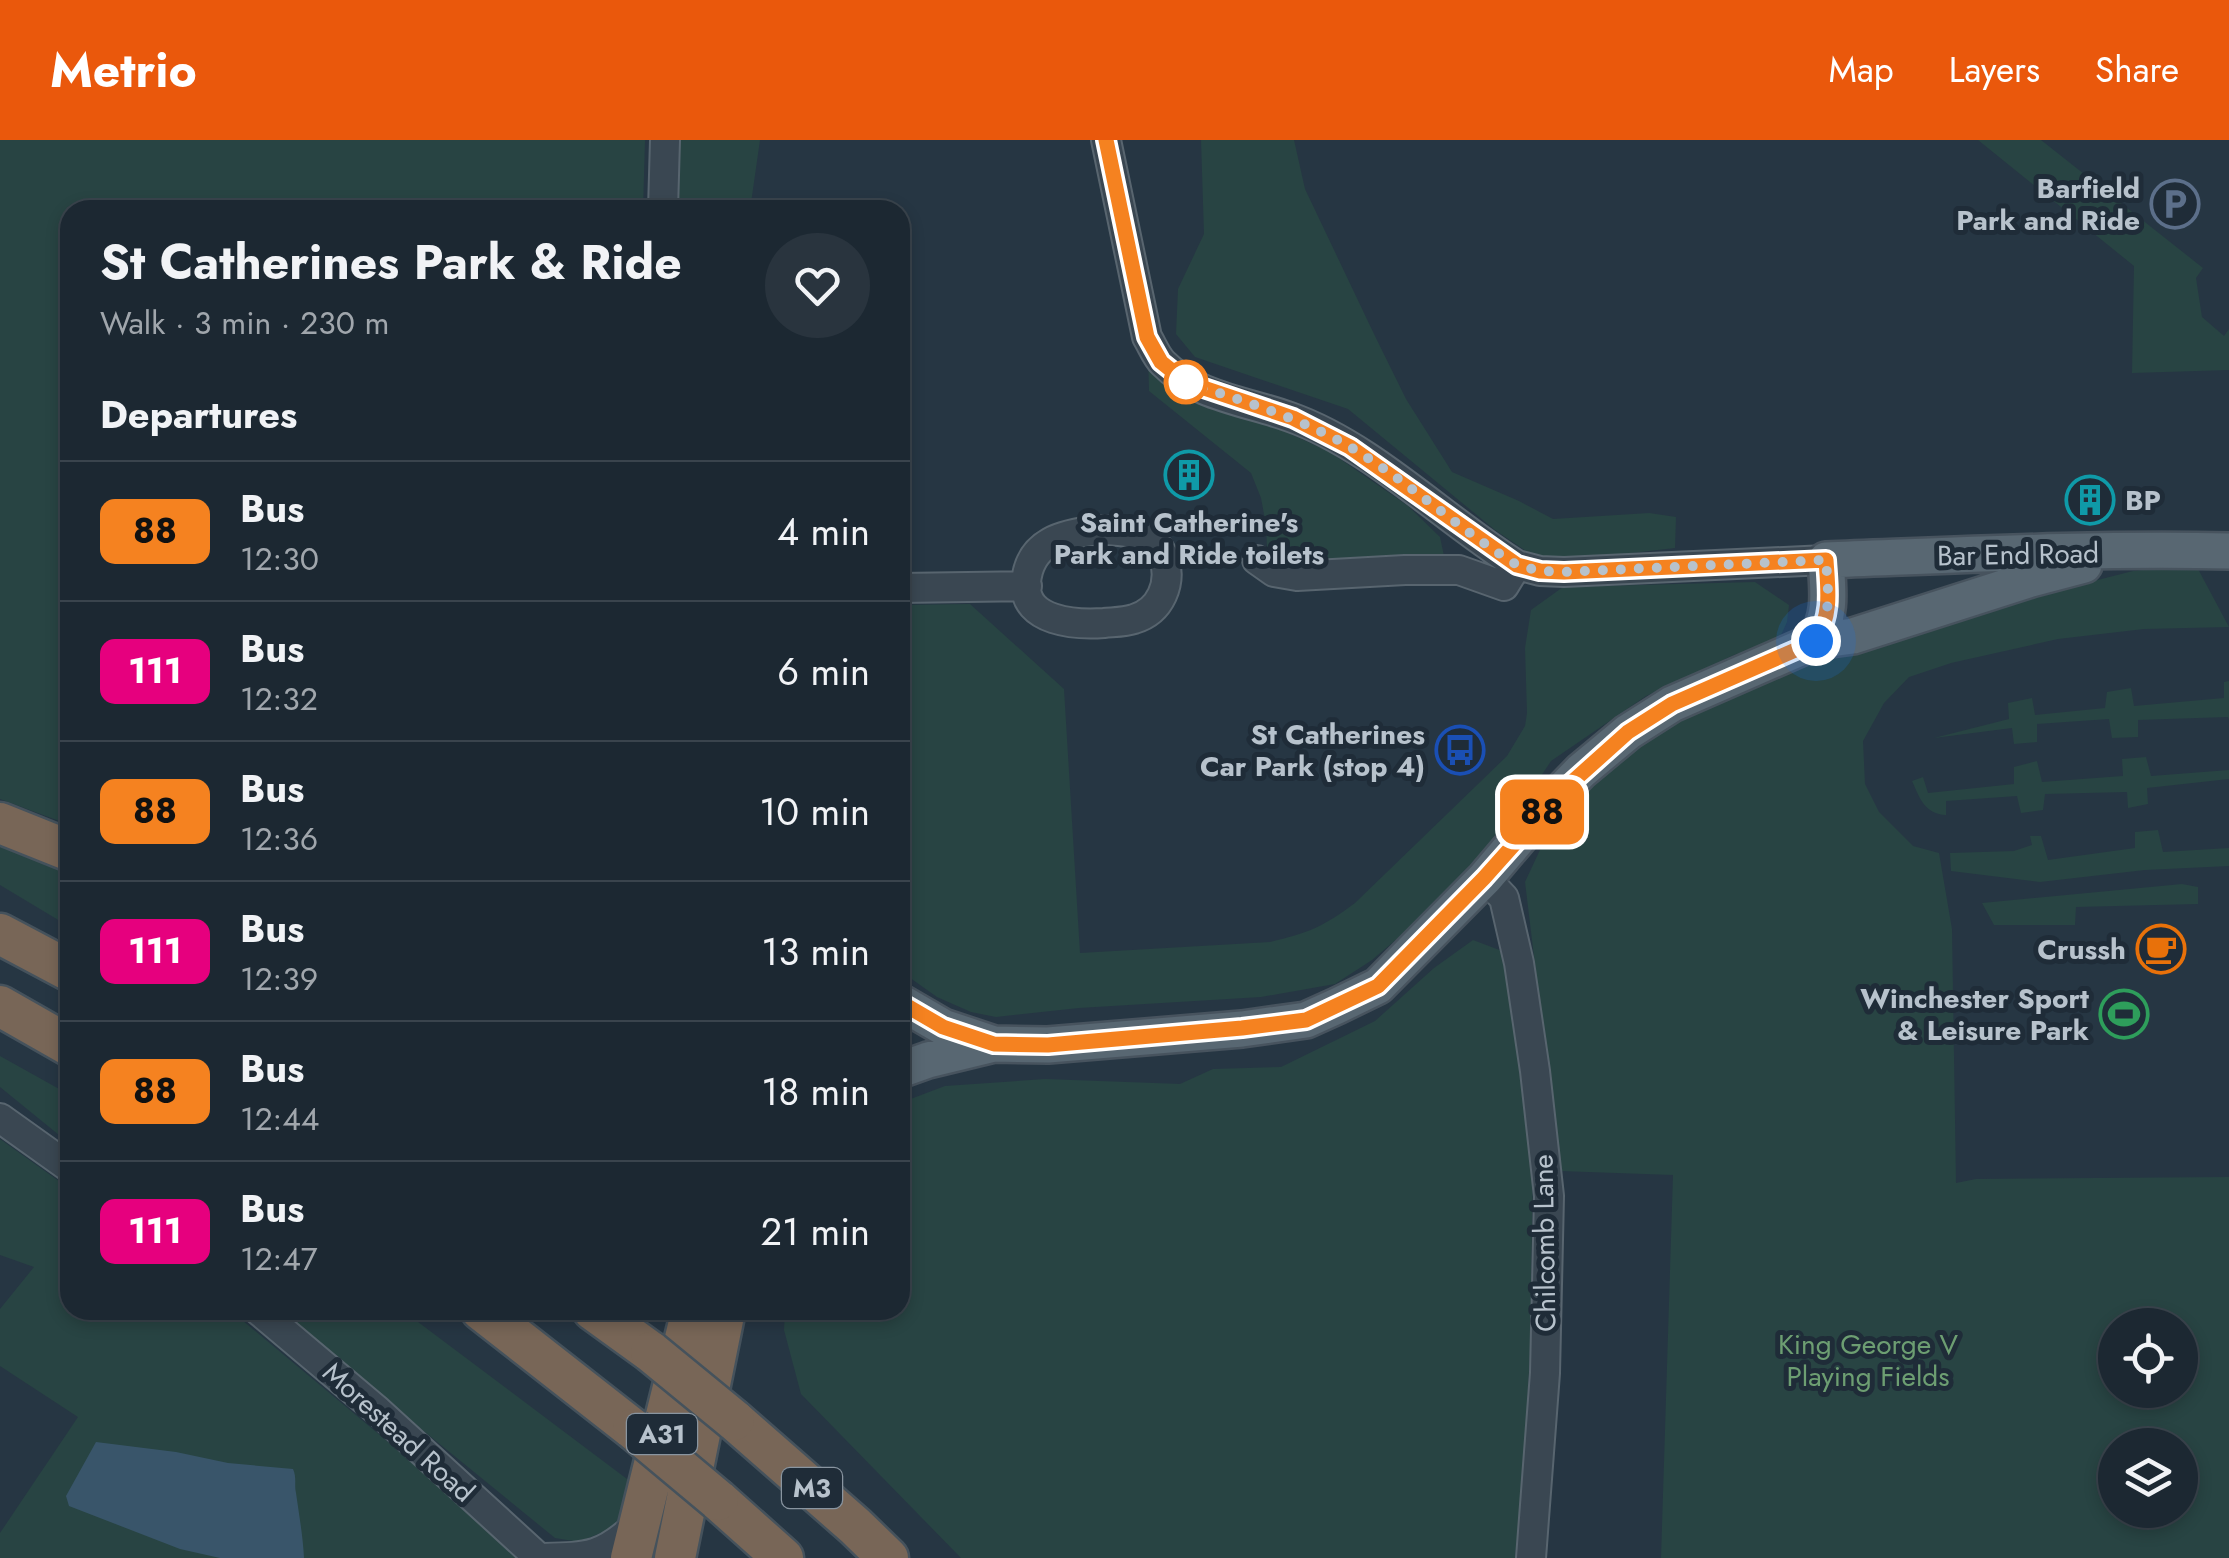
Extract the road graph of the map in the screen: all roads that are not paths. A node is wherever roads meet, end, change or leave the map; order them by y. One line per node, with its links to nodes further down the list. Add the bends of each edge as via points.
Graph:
1 (665, 140): 3 (street)
2 (1106, 140): 8 (street, Bar End Road, via 1147,337 1161,362 1186,382 1293,418 1350,447)
3 (663, 200)
4 (2106, 552): 5 (main road, Bar End Road); 7 (main road, Bar End Road); 11 (main road, via 2075,568 1853,636)
5 (2222, 553)
6 (1258, 560): 8 (street, via 1274,572 1297,576 1459,570)
7 (1826, 560): 8 (street, Bar End Road); 11 (main road, via 1828,610)
8 (1510, 576)
9 (1026, 586): 9 (street, via 1044,544 1098,530 1146,536 1162,553 1168,578 1163,596 1136,619 1088,624 1047,616); 10 (street)
10 (910, 588)
11 (1816, 641): 14 (main road, via 1672,704 1628,732 1581,772)
12 (0, 823): 13 (highway)
13 (60, 847)
14 (1484, 878): 20 (main road, via 1378,986 1306,1020 1048,1045); 36 (street, Chilcomb Lane, via 1504,898 1518,963 1549,1196 1546,1373)
15 (0, 934): 16 (highway)
16 (60, 966)
17 (0, 1006): 19 (highway)
18 (910, 1008): 20 (main road)
19 (60, 1040)
20 (994, 1044): 21 (main road)
21 (910, 1066)
22 (0, 1118): 23 (street)
23 (60, 1161)
24 (270, 1320): 31 (street, Morestead Road)
25 (494, 1320): 29 (highway, M3, bridge)
26 (608, 1320): 35 (highway, M3, bridge, via 734,1420)
27 (690, 1320): 30 (highway, A31)
28 (724, 1320): 32 (highway, A31)
29 (718, 1500): 33 (highway, M3); 34 (highway, M3)
30 (635, 1540): 31 (street, Morestead Road, via 587,1557)
31 (538, 1558)
32 (675, 1558)
33 (768, 1558)
34 (783, 1558)
35 (888, 1558)
36 (1532, 1558)

